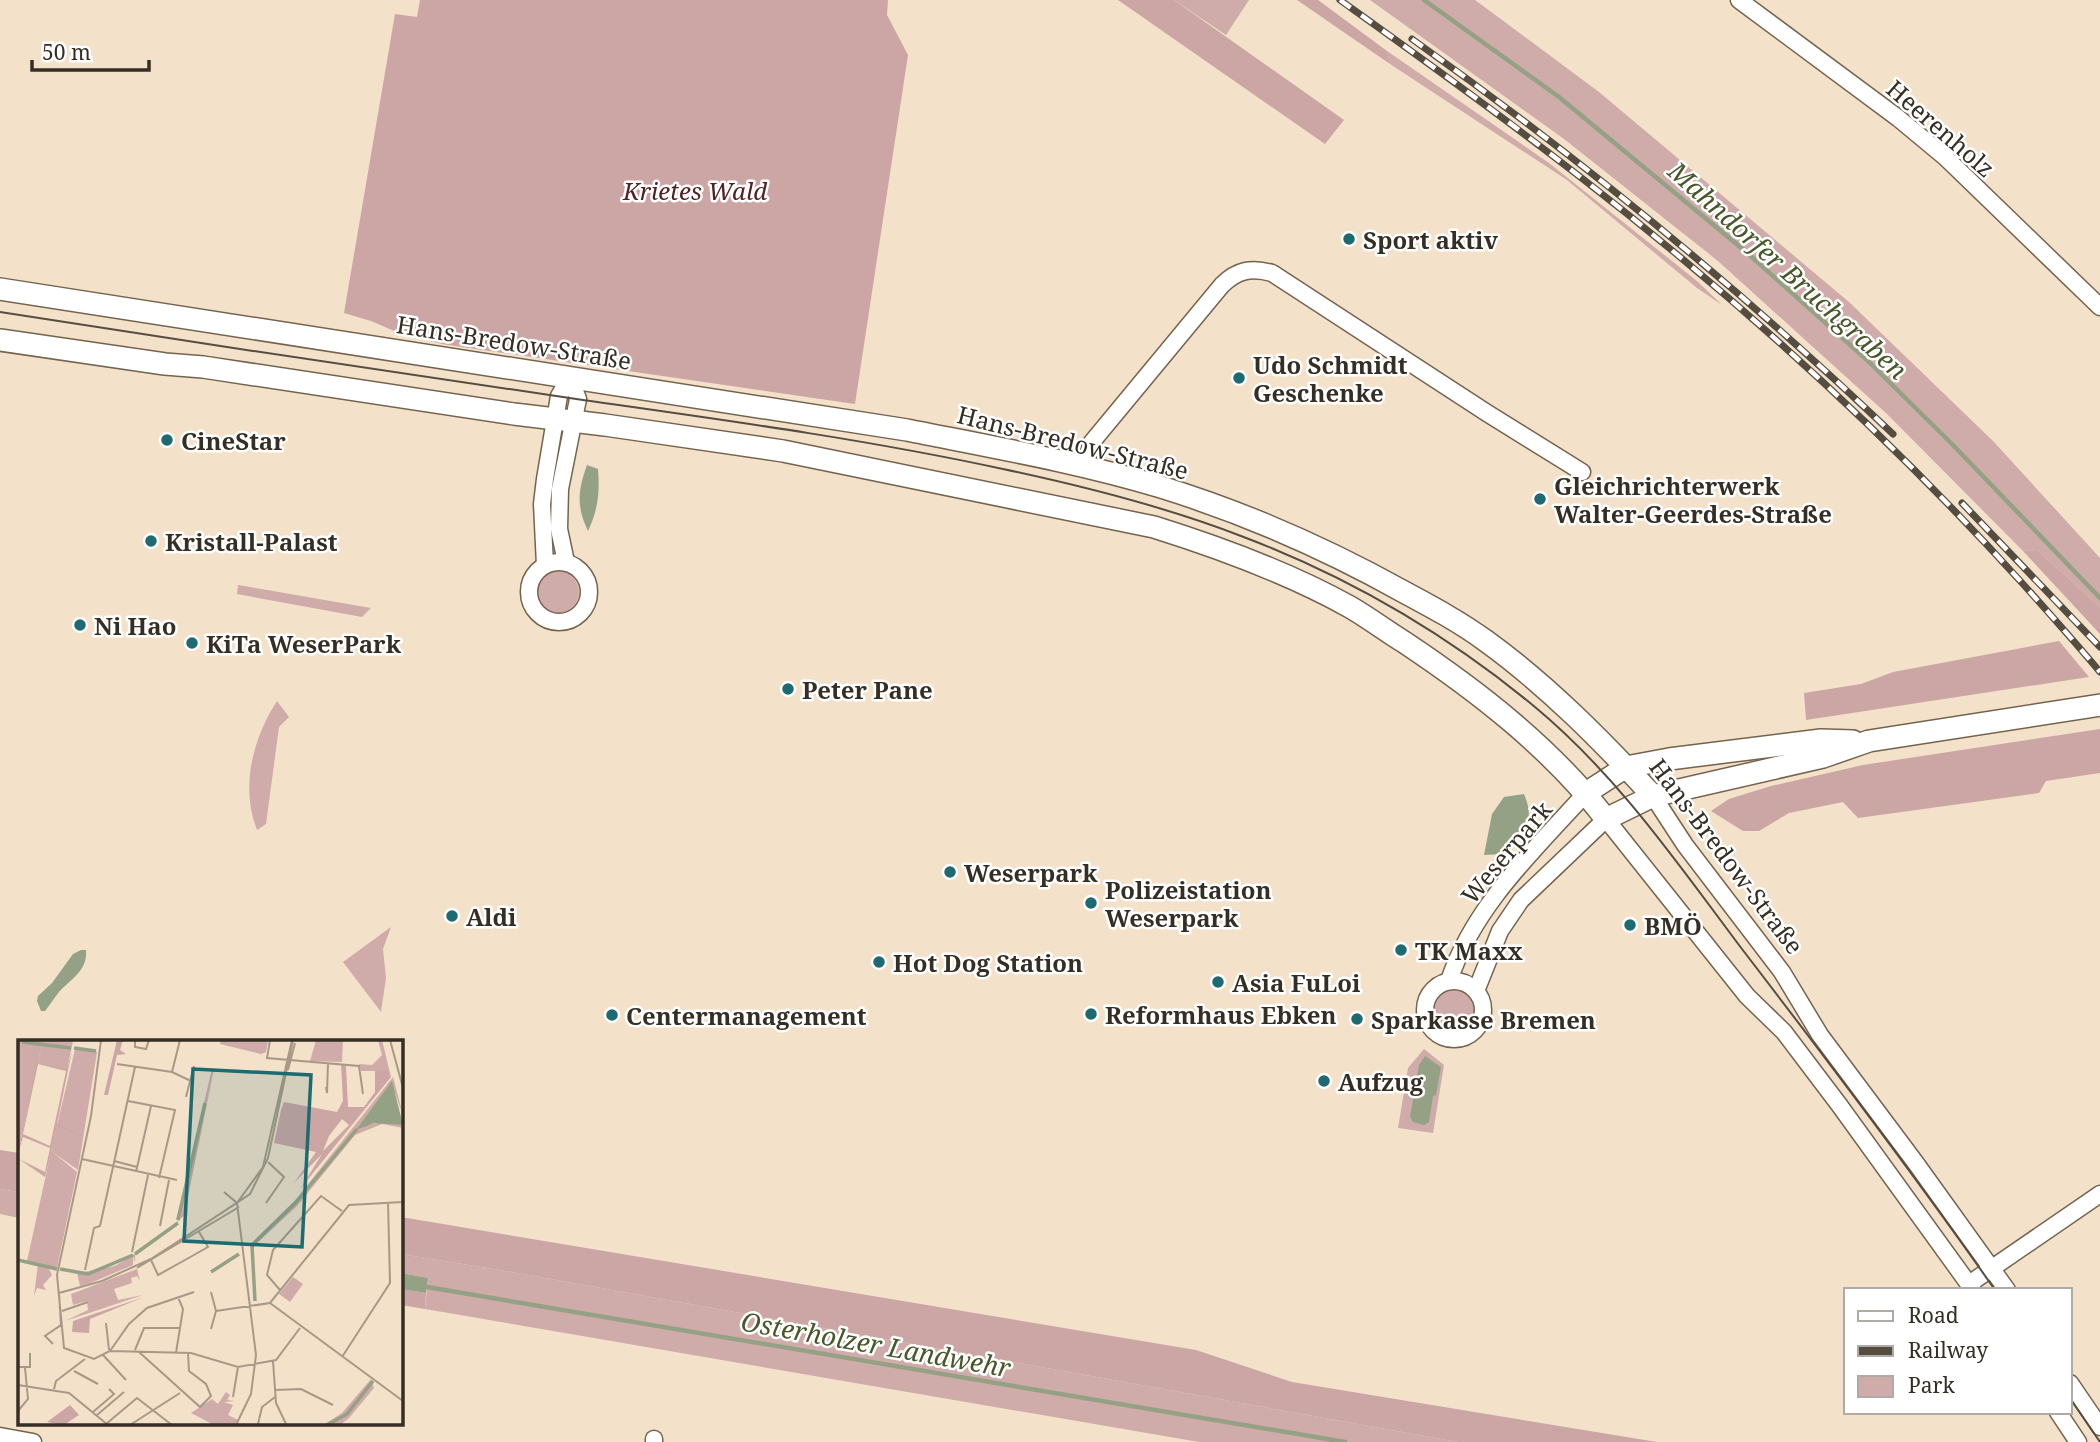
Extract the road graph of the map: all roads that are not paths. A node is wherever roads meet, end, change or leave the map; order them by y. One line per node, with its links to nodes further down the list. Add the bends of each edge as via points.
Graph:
1 (1738, 0): 3 (street, Heerenholz, via 1930,144)
2 (0, 289): 5 (main road, Hans-Bredow-Straße)
3 (2100, 307)
4 (0, 340): 6 (main road)
5 (570, 377): 6 (street, via 559,396); 7 (main road, Hans-Bredow-Straße, via 907,430)
6 (565, 420): 9 (street, via 559,510); 10 (street, via 542,504); 14 (main road, via 782,451 1129,521 1213,545 1350,607 1458,678 1517,725)
7 (1084, 467): 8 (street, via 1092,442 1222,285 1238,273 1257,268 1272,272); 13 (main road, Hans-Bredow-Straße, via 1265,524 1382,579 1487,642 1549,692)
8 (1582, 472)
9 (566, 562): 10 (street); 10 (street, via 584,575 589,598 578,616 562,623 536,613 528,596 532,578)
10 (545, 565)
11 (2096, 705): 12 (main road)
12 (1869, 741): 13 (main road, via 1821,740); 15 (main road, via 1823,757)
13 (1626, 767): 14 (main road); 15 (main road, Hans-Bredow-Straße)
14 (1586, 793): 16 (main road); 17 (street, Weserpark, via 1510,876 1475,925)
15 (1653, 796): 16 (main road); 20 (street, Hans-Bredow-Straße, via 1782,972 1820,1035)
16 (1606, 819): 18 (street, Weserpark, via 1521,900 1500,931); 21 (street, via 1747,996 1784,1032)
17 (1449, 981): 18 (street, via 1464,982); 18 (street, Weserpark, via 1431,992 1425,1013 1431,1029 1445,1038 1462,1039 1480,1024 1483,1009)
18 (1476, 990)
19 (2100, 1194): 20 (street)
20 (1992, 1267): 21 (street); 22 (street, Hans-Bredow-Straße)
21 (1971, 1287)
22 (2006, 1288)
23 (2072, 1386): 25 (street)
24 (2059, 1414): 28 (street)
25 (2100, 1427)
26 (0, 1436): 27 (street)
27 (33, 1442)
28 (2078, 1442)

